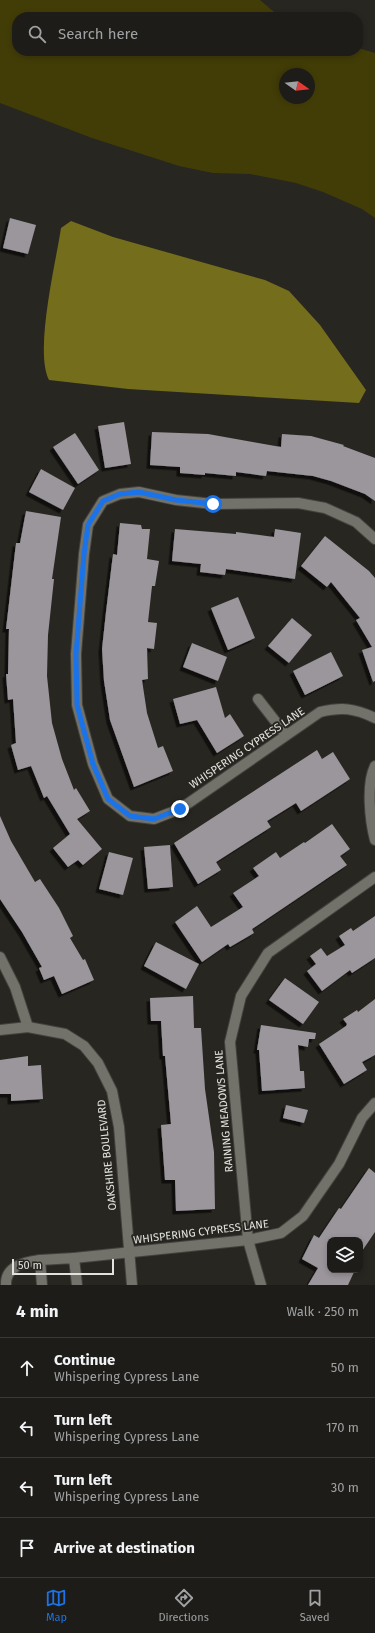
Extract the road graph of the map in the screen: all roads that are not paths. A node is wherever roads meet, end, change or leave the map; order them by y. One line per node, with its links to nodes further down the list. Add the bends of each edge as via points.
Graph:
1 (375, 539): 4 (street, WHISPERING CYPRESS LANE, via 356,522 325,508 298,503 213,504 139,492 120,494 103,501 88,525 76,654 77,705 93,764 108,799 130,816 154,819 180,809)
2 (258, 699): 4 (street)
3 (375, 718): 4 (street, WHISPERING CYPRESS LANE, via 358,710 336,708 320,712)
4 (286, 735)
5 (375, 766): 6 (street, via 371,774 371,823)
6 (375, 840)
7 (375, 877): 12 (street, RAINING MEADOWS LANE, via 268,953 241,996 230,1042)
8 (0, 958): 9 (street, via 15,987)
9 (28, 1027): 10 (street, OAKSHIRE BOULEVARD); 13 (street, OAKSHIRE BOULEVARD, via 65,1034 84,1046 98,1063 112,1091 119,1127)
10 (0, 1030)
11 (375, 1103): 12 (street, WHISPERING CYPRESS LANE, via 362,1118 339,1164 303,1216 281,1233)
12 (248, 1240): 13 (street, WHISPERING CYPRESS LANE); 20 (street, RAINING MEADOWS LANE)
13 (129, 1253): 14 (street, WHISPERING CYPRESS LANE); 19 (street, OAKSHIRE BOULEVARD)
14 (74, 1258): 15 (street, WHISPERING CYPRESS LANE); 18 (street)
15 (40, 1260): 16 (street, WHISPERING CYPRESS LANE, via 22,1263 13,1268); 17 (street)
16 (6, 1285)
17 (42, 1285)
18 (77, 1285)
19 (132, 1285)
20 (261, 1285)

